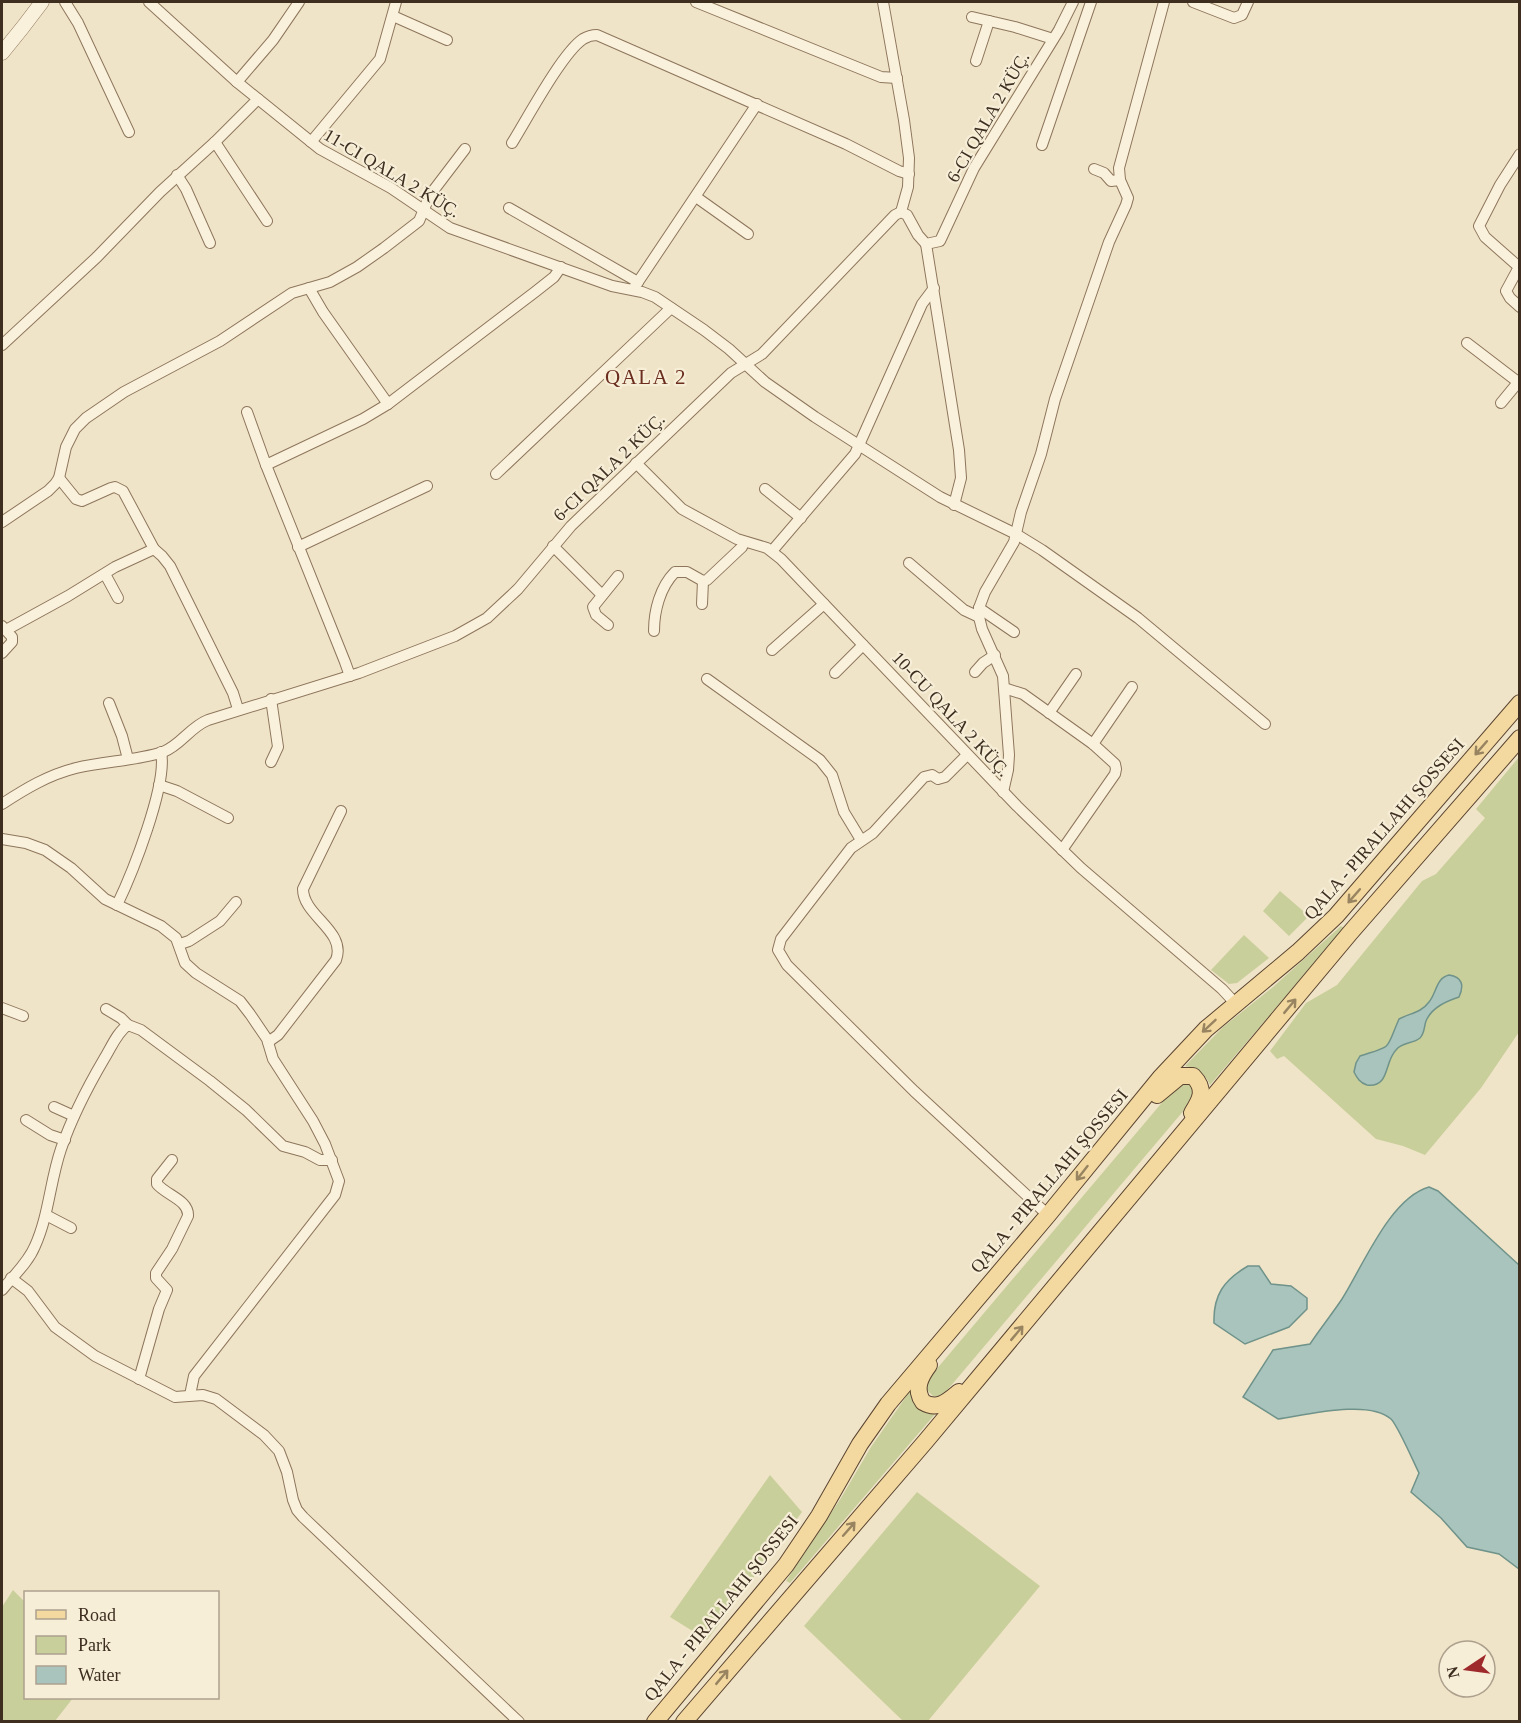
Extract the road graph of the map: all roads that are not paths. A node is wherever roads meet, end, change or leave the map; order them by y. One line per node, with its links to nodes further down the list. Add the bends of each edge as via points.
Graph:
1 (42, 2): 18 (street)
2 (65, 2): 24 (street)
3 (149, 2): 21 (street, 11-CI QALA 2 KÜÇ.)
4 (300, 2): 21 (street)
5 (396, 2): 13 (street)
6 (696, 2): 20 (street, via 881,77)
7 (883, 2): 20 (street)
8 (1073, 2): 16 (street)
9 (1091, 2): 28 (street)
10 (1164, 2): 34 (street, via 1119,168)
11 (1193, 2): 12 (street, via 1234,18 1242,15)
12 (1248, 2)
13 (393, 16): 17 (street); 26 (street, via 374,69)
14 (972, 17): 15 (street)
15 (989, 21): 16 (street); 19 (street)
16 (1053, 39): 42 (street, via 974,168 942,237)
17 (447, 40)
18 (2, 53)
19 (976, 61)
20 (897, 78): 32 (street)
21 (237, 82): 22 (street, 11-CI QALA 2 KÜÇ.)
22 (258, 99): 25 (street); 26 (street, 11-CI QALA 2 KÜÇ.)
23 (757, 104): 27 (street, via 592,35 578,43 561,65); 32 (street); 35 (street)
24 (129, 132)
25 (215, 142): 33 (street); 39 (street)
26 (311, 142): 37 (street, 11-CI QALA 2 KÜÇ.)
27 (512, 143)
28 (1042, 145)
29 (465, 149): 37 (street, via 430,195)
30 (1520, 154): 47 (street, via 1479,226 1485,237 1519,267 1506,291)
31 (1094, 169): 34 (street, via 1111,181)
32 (909, 174): 38 (street)
33 (177, 175): 41 (street); 50 (street, via 97,257)
34 (1120, 180): 66 (street, via 1126,192 1126,205 1109,242 1055,399)
35 (696, 197): 40 (street); 44 (street)
36 (509, 208): 44 (street)
37 (424, 210): 43 (street, 11-CI QALA 2 KÜÇ., via 459,232); 45 (street, via 416,225 357,267)
38 (901, 212): 42 (street); 51 (street, via 887,222 762,354)
39 (267, 221)
40 (748, 234)
41 (210, 243)
42 (926, 244): 46 (street)
43 (561, 267): 44 (street, 11-CI QALA 2 KÜÇ., via 612,286); 54 (street, via 536,292)
44 (636, 286): 48 (street, 11-CI QALA 2 KÜÇ.)
45 (309, 288): 54 (street); 60 (street, via 292,293 220,341 124,392 86,418 66,447)
46 (934, 288): 56 (street, via 922,304); 63 (street, via 961,465)
47 (1520, 307)
48 (671, 308): 51 (street, 11-CI QALA 2 KÜÇ.); 59 (street)
49 (1467, 343): 52 (street)
50 (2, 345)
51 (746, 364): 56 (street, 11-CI QALA 2 KÜÇ., via 765,382); 57 (street, via 731,373)
52 (1519, 381): 53 (street)
53 (1501, 403)
54 (388, 404): 58 (street)
55 (247, 412): 58 (street)
56 (859, 446): 63 (street, 11-CI QALA 2 KÜÇ.); 64 (street)
57 (636, 463): 67 (street, 10-CU QALA 2 KÜÇ., via 682,509); 68 (street)
58 (266, 465): 69 (street)
59 (496, 474)
60 (59, 478): 65 (street, via 48,491); 70 (street, via 82,501 119,488)
61 (427, 486): 69 (street)
62 (765, 489): 64 (street)
63 (954, 505): 66 (street, 11-CI QALA 2 KÜÇ.)
64 (801, 518): 71 (street)
65 (2, 522)
66 (1016, 534): 80 (street); 101 (street, 11-CI QALA 2 KÜÇ., via 1138,618)
67 (744, 542): 71 (street, 10-CU QALA 2 KÜÇ.); 75 (street)
68 (553, 546): 76 (street); 92 (street, via 505,604 474,626)
69 (298, 547): 92 (street)
70 (154, 549): 73 (street); 99 (street, via 171,566)
71 (772, 552): 79 (street, 10-CU QALA 2 KÜÇ.)
72 (909, 563): 80 (street, via 964,609)
73 (105, 574): 77 (street); 82 (street)
74 (618, 576): 76 (street)
75 (703, 581): 78 (street); 83 (street, via 687,572 675,572 657,605)
76 (602, 595): 81 (street, via 593,607)
77 (117, 598)
78 (702, 604)
79 (824, 604): 85 (street, 10-CU QALA 2 KÜÇ.); 86 (street)
80 (979, 613): 84 (street); 88 (street, via 982,629)
81 (608, 625)
82 (4, 628): 87 (street, via 12,642)
83 (654, 631)
84 (1014, 632)
85 (863, 645): 90 (street); 105 (street, 10-CU QALA 2 KÜÇ.)
86 (772, 650)
87 (2, 653)
88 (995, 654): 89 (street); 95 (street)
89 (975, 672)
90 (835, 673)
91 (1076, 675): 100 (street)
92 (350, 676): 96 (street)
93 (707, 679): 114 (street, via 820,760 832,775 840,804)
94 (1132, 687): 103 (street)
95 (1004, 688): 100 (street, via 1023,694); 109 (street, via 1009,755)
96 (270, 699): 99 (street); 107 (street, via 279,747)
97 (109, 703): 106 (street)
98 (1520, 704): 119 (main road, one-way to 119, via 1336,916)
99 (238, 709): 104 (street, via 202,722 175,746)
100 (1049, 713): 103 (street)
101 (1265, 724)
102 (1520, 738): 132 (main road, one-way to 102, via 1350,933)
103 (1093, 744): 115 (street, via 1116,769)
104 (161, 752): 106 (street); 108 (street)
105 (967, 755): 109 (street, 10-CU QALA 2 KÜÇ.); 114 (street, via 945,777 924,777 873,833)
106 (128, 759): 110 (street, via 63,772)
107 (271, 762)
108 (159, 785): 112 (street, via 177,790); 117 (street, via 138,857)
109 (1003, 792): 115 (street, 10-CU QALA 2 KÜÇ.)
110 (2, 804)
111 (341, 811): 124 (street, via 303,889 304,899 338,942 338,955 278,1035)
112 (228, 818)
113 (2, 839): 117 (street, via 45,850)
114 (861, 840): 134 (street, via 781,939 780,957 914,1091)
115 (1062, 850): 119 (street, 10-CU QALA 2 KÜÇ.)
116 (236, 902): 118 (street, via 220,921)
117 (117, 905): 118 (street, via 161,926)
118 (180, 944): 124 (street, via 185,963 237,998)
119 (1235, 1003): 128 (main road, one-way to 128, via 1190,1045)
120 (2, 1008): 122 (street)
121 (106, 1009): 123 (street)
122 (23, 1016)
123 (128, 1025): 126 (street, via 85,1091); 131 (street, via 141,1030 210,1081 283,1146 320,1160)
124 (268, 1042): 131 (street, via 273,1059 313,1120)
125 (54, 1107): 126 (street)
126 (74, 1116): 129 (street)
127 (26, 1120): 129 (street)
128 (1111, 1136): 132 (main road, via 1180,1076 1193,1076 1202,1095); 134 (main road, one-way to 134)
129 (65, 1140): 133 (street)
130 (172, 1160): 140 (street, via 157,1184 189,1212 156,1273 167,1290)
131 (332, 1160): 141 (street, via 339,1181 338,1192 194,1376)
132 (1149, 1175): 139 (main road, one-way to 132)
133 (46, 1215): 135 (street); 136 (street, via 34,1248)
134 (1048, 1215): 138 (main road)
135 (71, 1228)
136 (11, 1278): 137 (street); 140 (street, via 28,1291 49,1321 63,1333 95,1356)
137 (2, 1290)
138 (959, 1319): 139 (main road, via 922,1374 918,1390 924,1402 943,1404); 143 (main road, via 874,1424 786,1564)
139 (994, 1360): 144 (main road, one-way to 139)
140 (139, 1379): 141 (street, via 175,1397)
141 (190, 1395): 142 (street, via 216,1399 272,1443 283,1461 293,1500 303,1517)
142 (519, 1722)
143 (655, 1722)
144 (684, 1722)

